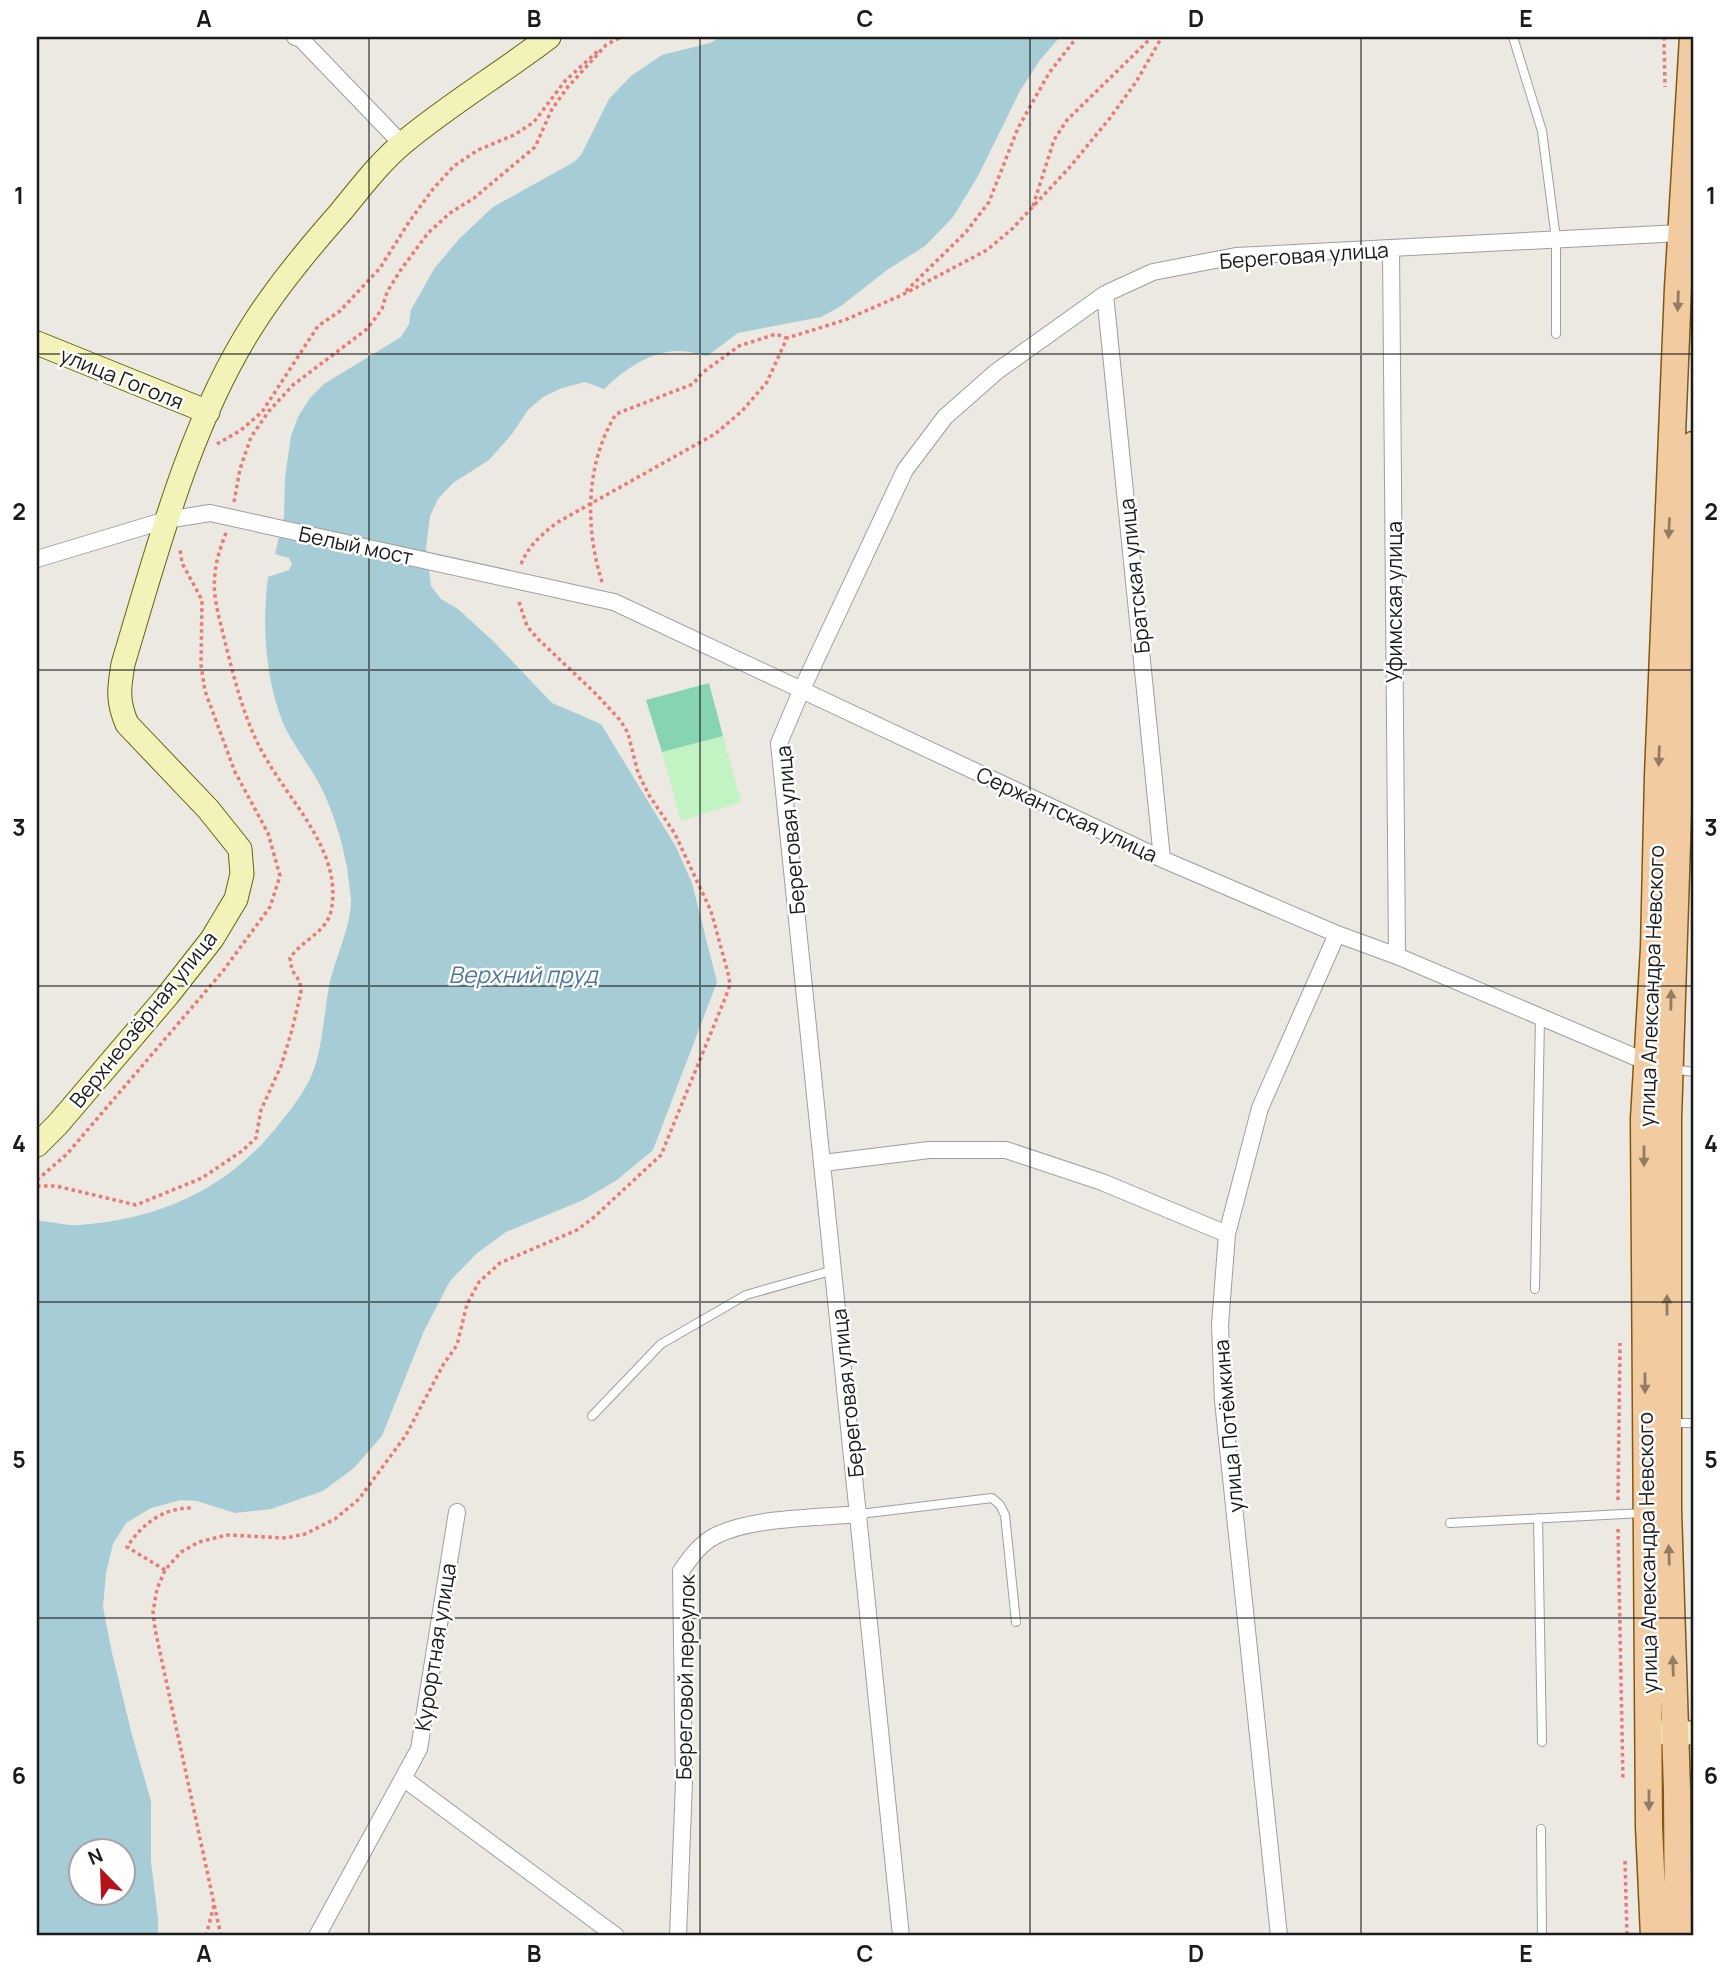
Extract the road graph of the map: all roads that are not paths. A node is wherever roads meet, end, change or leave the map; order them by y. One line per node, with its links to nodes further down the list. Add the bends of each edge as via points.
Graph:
1 (295, 37): 5 (street)
2 (549, 37): 5 (street, Верхнеозёрная улица)
3 (1513, 37): 7 (lane, via 1542,131)
4 (1693, 37): 6 (main road, улица Александра Невского)
5 (402, 144): 12 (street, Верхнеозёрная улица, via 286,276 241,346)
6 (1681, 233): 7 (street, Береговая улица); 24 (main road, улица Александра Невского, one-way to 24)
7 (1556, 239): 8 (street, Береговая улица); 10 (lane)
8 (1391, 248): 9 (street, Береговая улица, via 1236,256 1153,272); 22 (street, Уфимская улица)
9 (1105, 294): 18 (street, Береговая улица, via 996,372 945,417 905,470); 20 (street, Братская улица)
10 (1556, 334)
11 (37, 344): 12 (street, улица Гоголя)
12 (208, 412): 14 (street, Верхнеозёрная улица)
13 (1693, 445): 15 (main road, улица Александра Невского)
14 (177, 518): 16 (street, Белый мост); 17 (street, Белый мост, via 210,513); 25 (street, Верхнеозёрная улица, via 123,664 119,706 127,724 240,849 242,874 236,900 212,939)
15 (1692, 520): 19 (main road, улица Александра Невского)
16 (37, 559)
17 (462, 568): 18 (street, Сержантская улица, via 614,602)
18 (802, 689): 20 (street, Сержантская улица); 26 (street, Береговая улица, via 779,743)
19 (1687, 751): 24 (main road, улица Александра Невского, one-way to 19)
20 (1162, 859): 21 (street, Сержантская улица)
21 (1337, 934): 22 (street, Сержантская улица); 27 (street, улица Потёмкина, via 1260,1108)
22 (1397, 957): 23 (street, Сержантская улица)
23 (1540, 1017): 24 (street, Сержантская улица); 29 (lane)
24 (1671, 1068): 31 (main road, улица Александра Невского, one-way to 24, via 1668,1119); 33 (main road, улица Александра Невского, one-way to 33, via 1644,1119)
25 (37, 1145)
26 (823, 1163): 27 (street, via 929,1150 1006,1150 1102,1182); 28 (street, Береговая улица)
27 (1227, 1234): 46 (street, улица Потёмкина, via 1220,1325 1223,1401)
28 (834, 1270): 30 (lane, via 746,1295 661,1344); 34 (street, Береговая улица)
29 (1535, 1289)
30 (592, 1416)
31 (1680, 1423): 38 (main road, улица Александра Невского, one-way to 31)
32 (457, 1513): 40 (street, Курортная улица, via 419,1749)
33 (1646, 1513): 35 (lane); 38 (main road, улица Александра Невского)
34 (860, 1514): 37 (lane, via 992,1498 1005,1515); 44 (street, Береговой переулок, via 745,1525 713,1537 694,1552 681,1571 684,1782); 45 (street, Береговая улица)
35 (1538, 1518): 36 (lane); 39 (lane)
36 (1450, 1523)
37 (1016, 1622)
38 (1672, 1732): 48 (main road, улица Александра Невского, one-way to 48, via 1649,1826); 49 (main road, улица Александра Невского)
39 (1542, 1742)
40 (403, 1778): 42 (street, Курортная улица); 43 (street)
41 (1541, 1829): 47 (lane)
42 (317, 1936)
43 (615, 1936)
44 (678, 1936)
45 (901, 1936)
46 (1279, 1936)
47 (1542, 1936)
48 (1654, 1936)
49 (1678, 1936)

